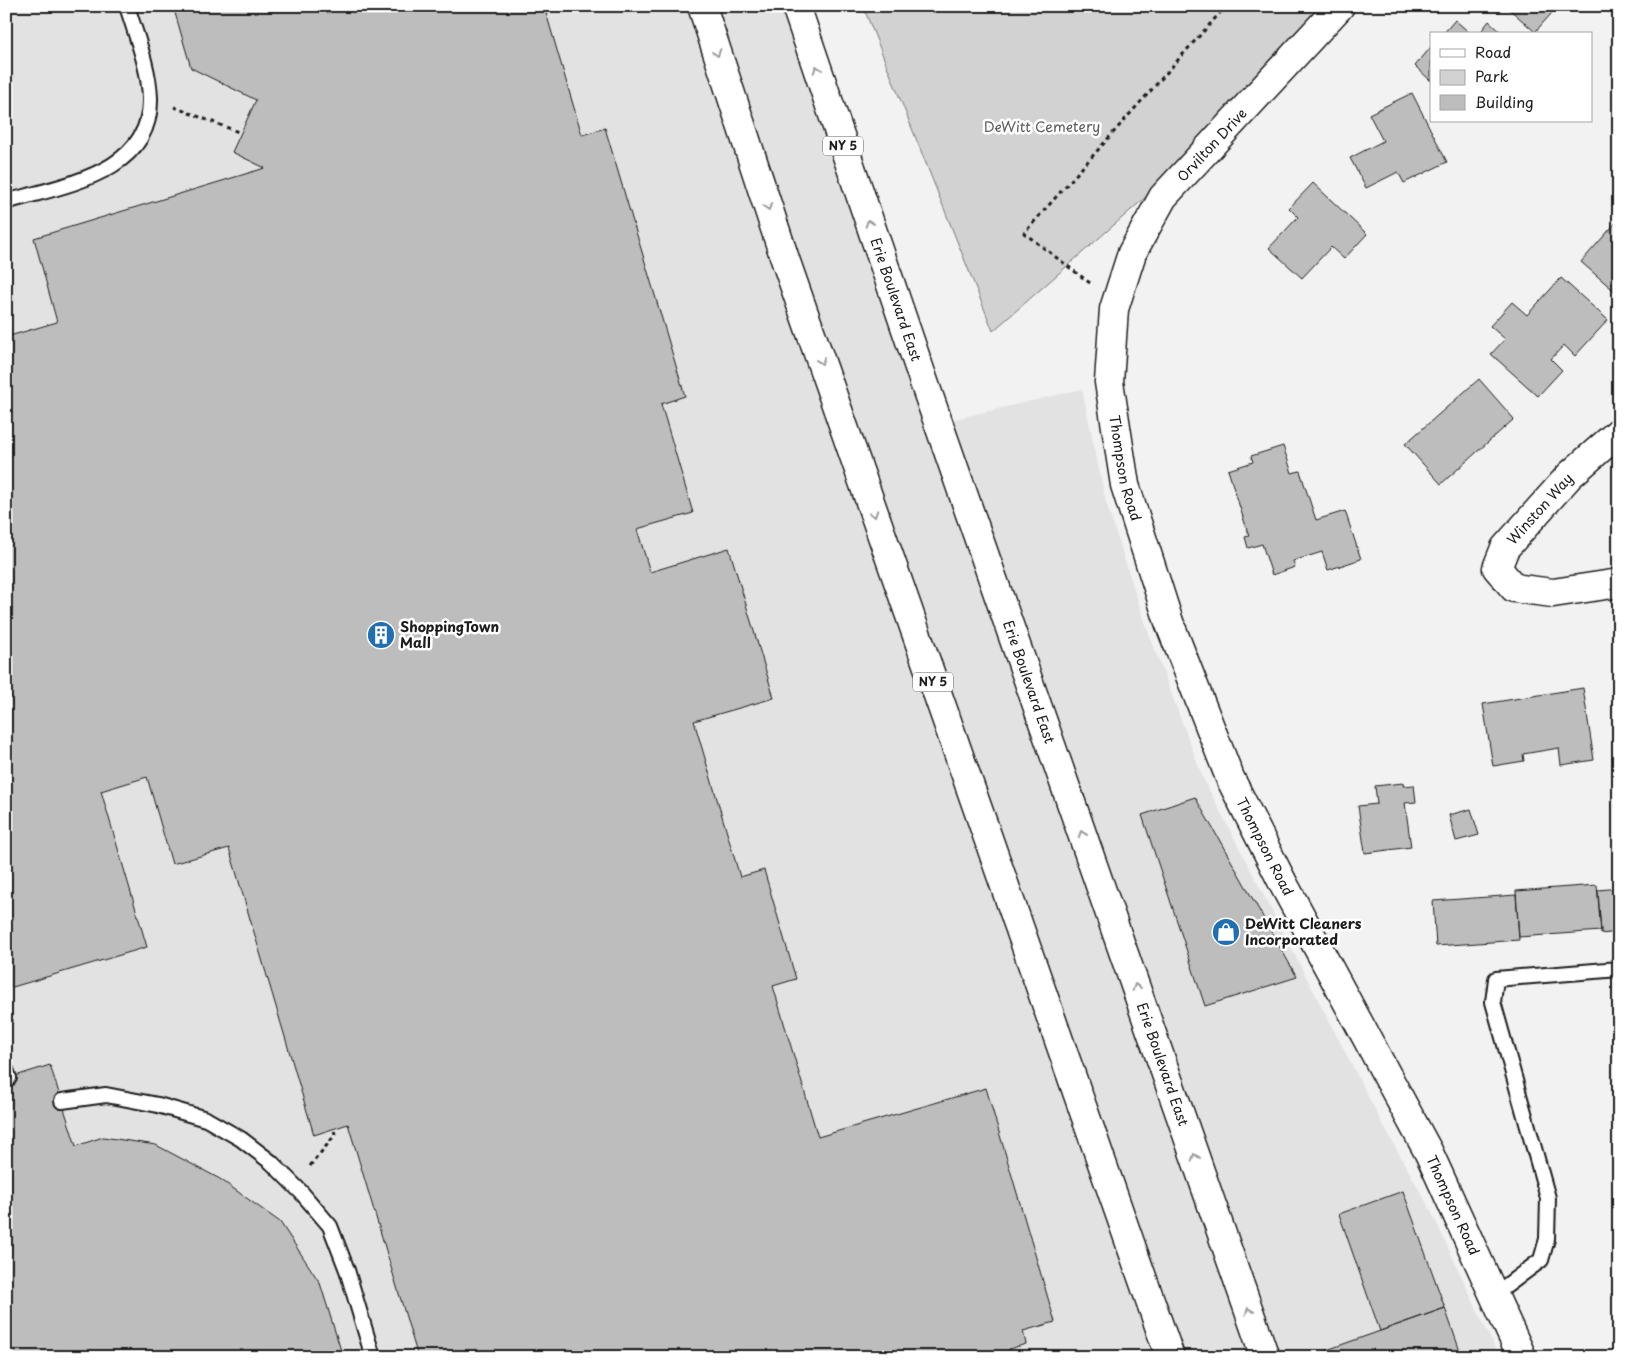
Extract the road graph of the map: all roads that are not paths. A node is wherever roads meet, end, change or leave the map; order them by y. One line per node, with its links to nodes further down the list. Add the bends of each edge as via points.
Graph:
1 (128, 6): 5 (lane, via 150,98 145,131 134,148 106,172)
2 (702, 6): 13 (main road, NY 5, one-way to 13, via 786,262)
3 (796, 6): 14 (main road, Erie Boulevard East / NY 5, one-way to 3, via 925,386)
4 (1340, 6): 6 (main road, Orvilton Drive, via 1163,197 1132,253)
5 (6, 202)
6 (1116, 303): 11 (main road, Thompson Road, via 1109,382 1125,485 1169,622 1230,778 1429,1153)
7 (1619, 432): 8 (main road, Winston Way, via 1570,475 1505,548 1497,568 1514,588 1554,593)
8 (1619, 583)
9 (1619, 969): 11 (lane, via 1496,979 1493,1002 1548,1198 1547,1239 1541,1260)
10 (62, 1101): 12 (lane, via 106,1095 206,1119 241,1138 271,1162 330,1226)
11 (1494, 1296): 15 (main road, Thompson Road)
12 (373, 1357)
13 (1170, 1357)
14 (1265, 1357)
15 (1522, 1357)

